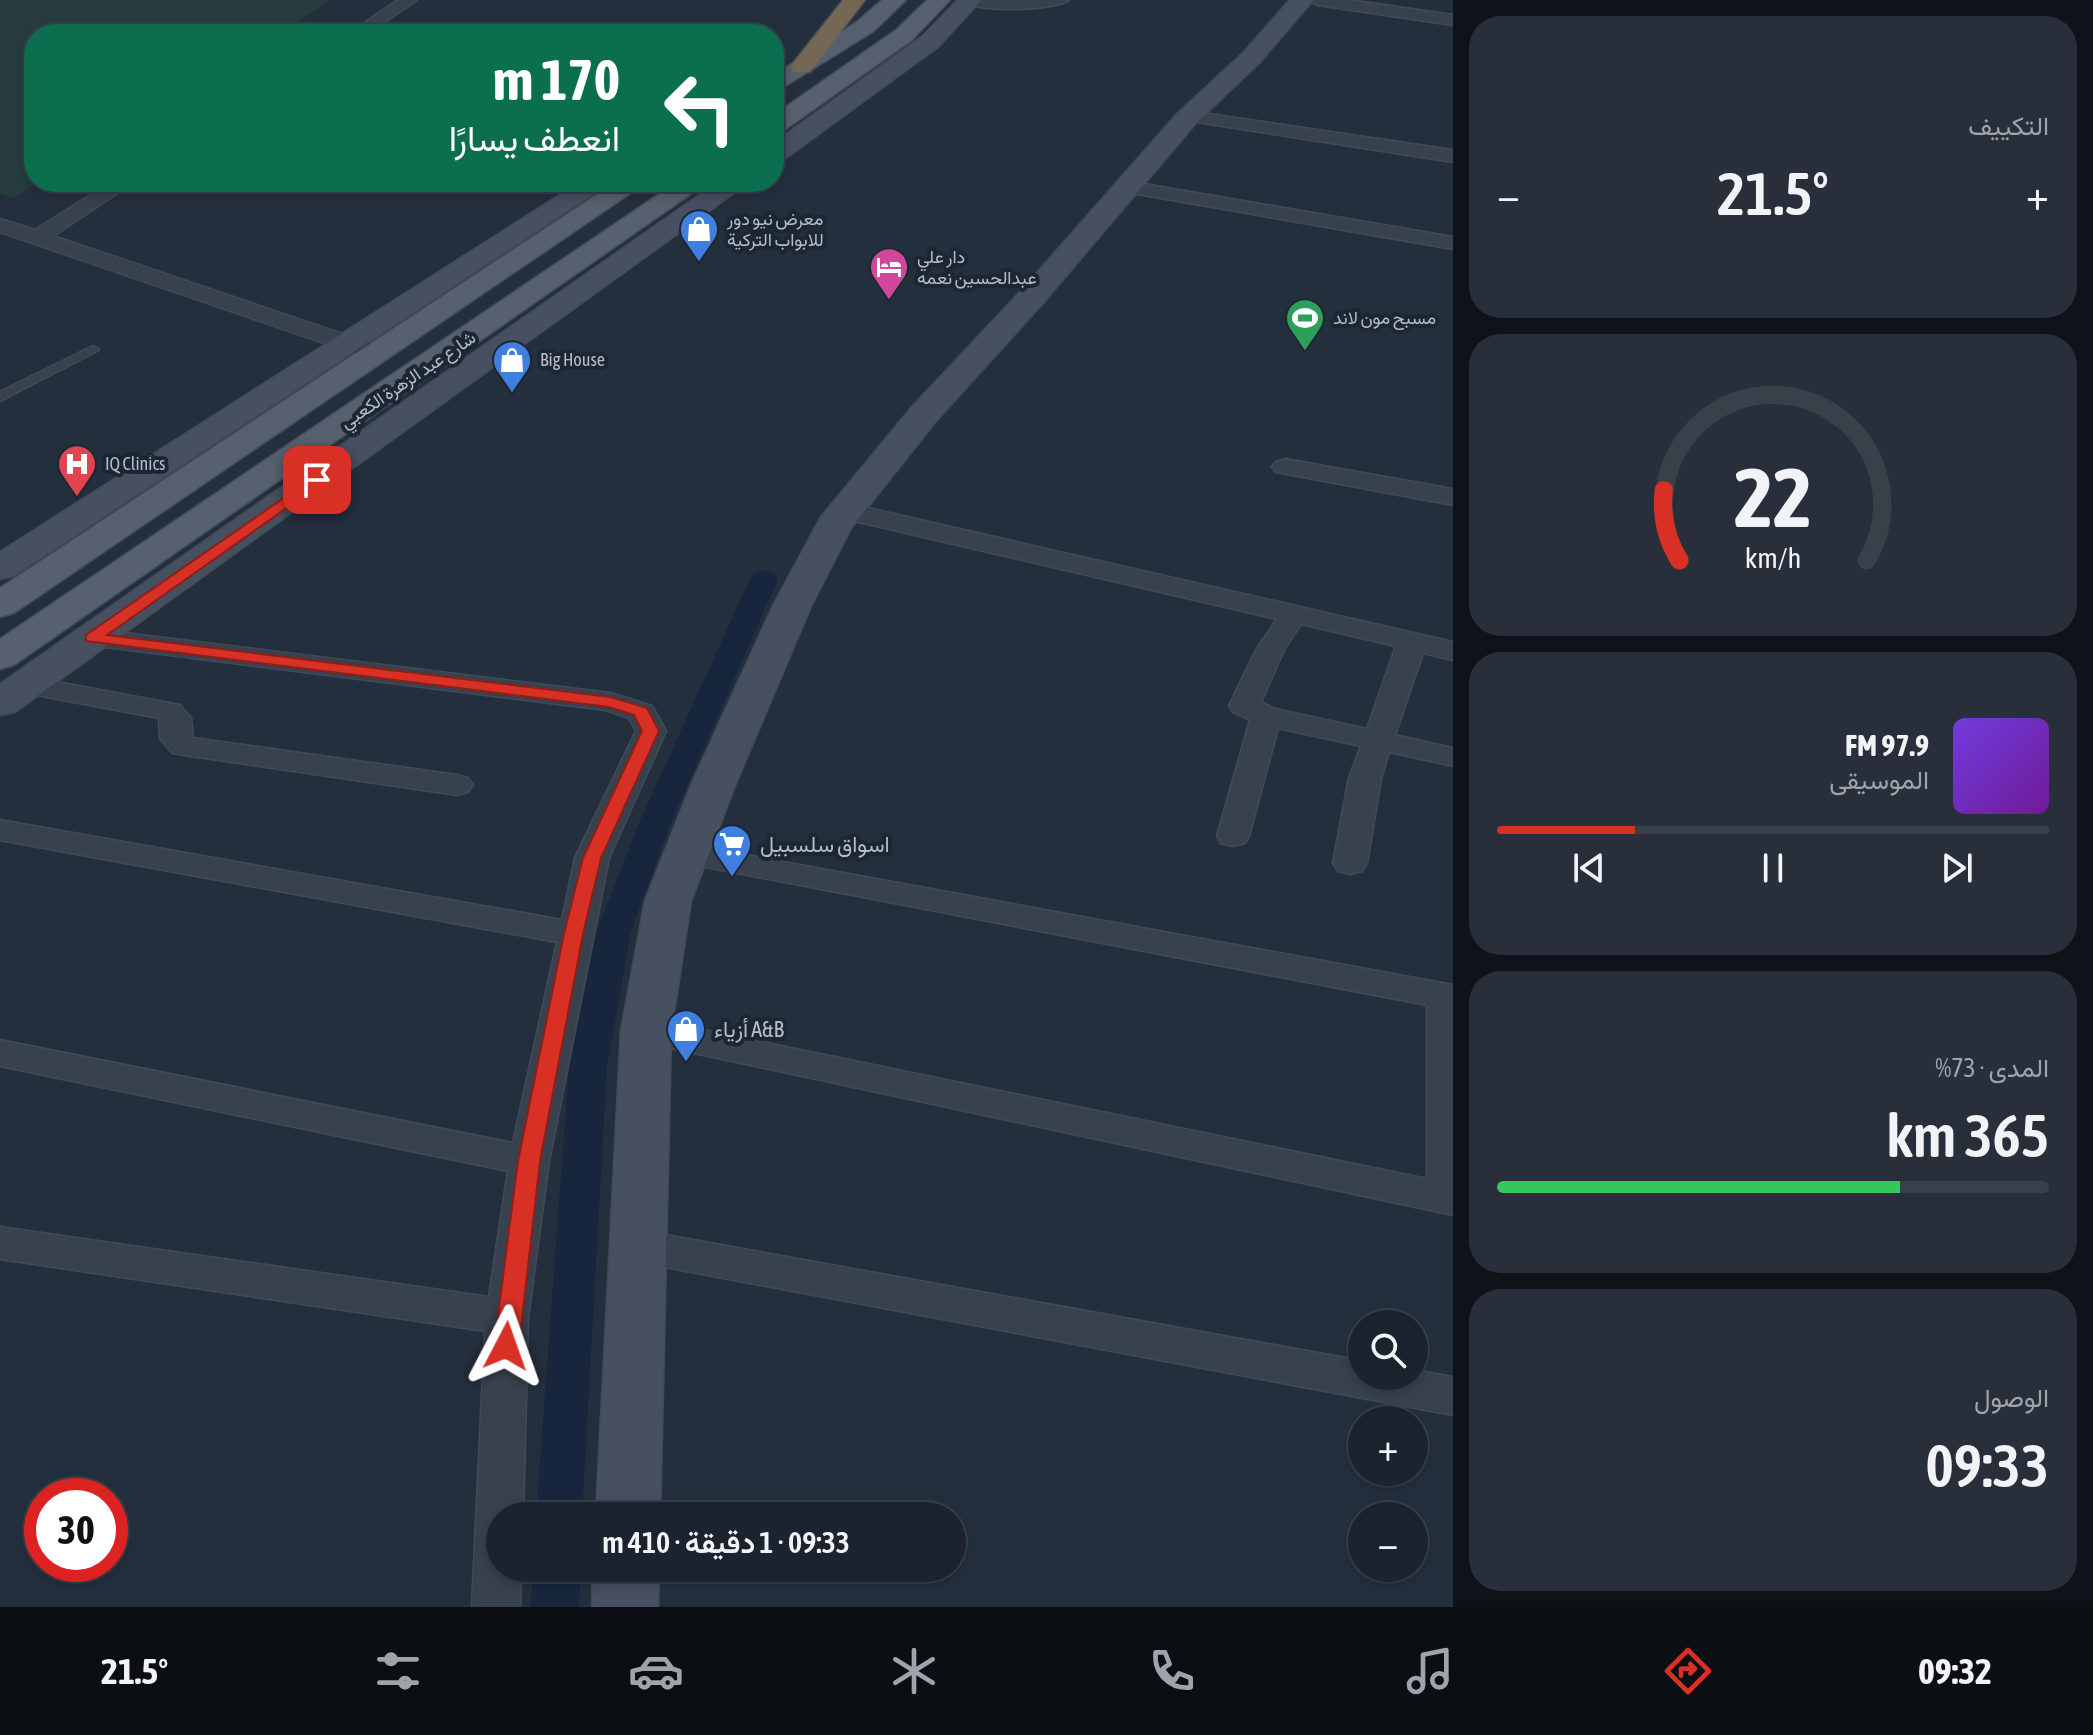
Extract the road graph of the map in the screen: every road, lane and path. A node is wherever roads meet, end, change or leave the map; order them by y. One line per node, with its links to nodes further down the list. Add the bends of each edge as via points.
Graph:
1 (409, 0): 10 (street)
2 (854, 0): 11 (highway)
3 (895, 0): 11 (main road, via 866,26)
4 (939, 0): 14 (main road, via 904,35)
5 (969, 0): 6 (street, via 1019,5); 15 (street, via 931,41)
6 (1061, 0)
7 (1302, 0): 13 (street)
8 (1317, 0): 9 (street)
9 (1453, 20)
10 (372, 24)
11 (802, 67): 12 (main road)
12 (784, 79)
13 (1189, 116): 16 (street); 17 (street)
14 (784, 119)
15 (784, 148)
16 (1453, 156)
17 (1127, 187): 25 (street); 35 (street, via 924,414)
18 (108, 192): 24 (street)
19 (584, 192): 29 (street)
20 (618, 192): 29 (main road, شارع عبد الزهرة الكعبي)
21 (681, 192): 26 (main road, شارع عبد الزهرة الكعبي)
22 (722, 192): 27 (street)
23 (0, 225): 24 (street)
24 (37, 238): 29 (street)
25 (1453, 243)
26 (583, 260): 27 (main road); 34 (main road, شارع عبد الزهرة الكعبي)
27 (617, 268): 41 (street)
28 (93, 349): 30 (lane)
29 (364, 349): 32 (main road, شارع عبد الزهرة الكعبي); 38 (street)
30 (0, 397)
31 (1285, 467): 33 (street)
32 (186, 482): 34 (main road, via 196,498); 36 (main road, شارع عبد الزهرة الكعبي)
33 (1453, 497)
34 (228, 503): 37 (main road, شارع عبد الزهرة الكعبي)
35 (846, 511): 40 (street); 52 (street, via 792,606)
36 (116, 529): 37 (main road, via 148,533); 39 (main road, شارع عبد الزهرة الكعبي)
37 (160, 548): 44 (main road, شارع عبد الزهرة الكعبي)
38 (0, 568)
39 (0, 605)
40 (1294, 614): 42 (street); 46 (street, via 1244,706)
41 (92, 638): 45 (street); 54 (street, via 610,702 641,712 651,731 592,858)
42 (1412, 642): 43 (street); 47 (street)
43 (1453, 651)
44 (0, 657)
45 (13, 694): 49 (street, via 169,711 176,718 175,739 184,746)
46 (1266, 716): 47 (street); 51 (street)
47 (1376, 742): 48 (street); 53 (street)
48 (1453, 757)
49 (457, 785)
50 (0, 830): 54 (street)
51 (1233, 836)
52 (686, 854): 55 (street); 56 (street, via 668,901)
53 (1350, 863)
54 (574, 934): 58 (street)
55 (1449, 996): 59 (street)
56 (646, 1031): 59 (street); 61 (street)
57 (0, 1053): 58 (street)
58 (529, 1161): 62 (street)
59 (1450, 1199)
60 (0, 1243): 62 (street)
61 (638, 1246): 63 (street); 64 (street)
62 (507, 1317): 66 (street)
63 (1453, 1396)
64 (629, 1502)
65 (626, 1582): 67 (street)
66 (496, 1607)
67 (625, 1607)

